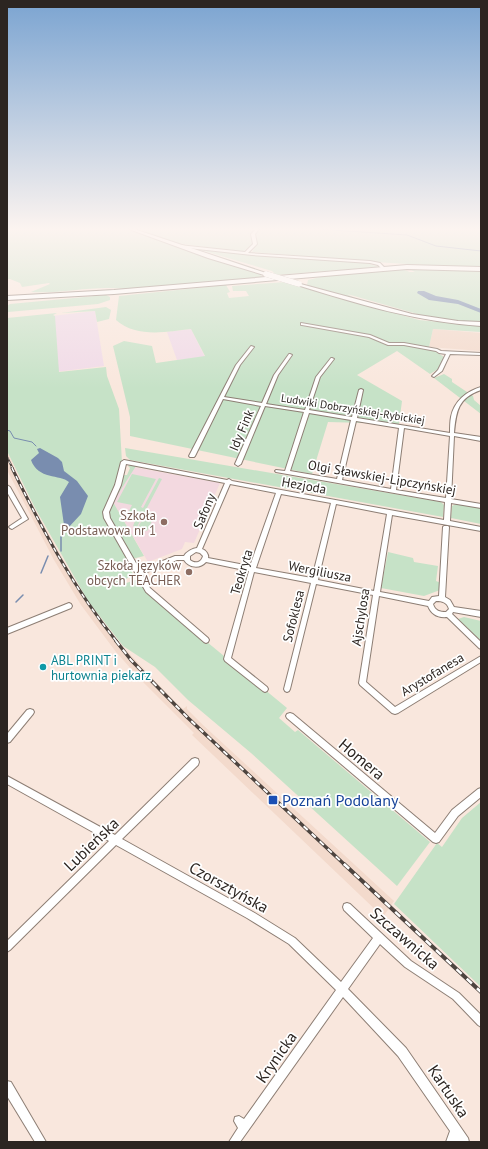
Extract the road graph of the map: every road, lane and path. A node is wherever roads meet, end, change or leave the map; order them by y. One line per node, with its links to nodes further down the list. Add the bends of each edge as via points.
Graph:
1 (236, 282): 3 (main road)
2 (291, 282): 5 (street, bridge, via 418,318)
3 (8, 298)
4 (302, 324): 7 (street, via 366,335 388,344 404,344)
5 (481, 324)
6 (252, 347): 14 (street, via 238,365)
7 (448, 353): 8 (street); 11 (street, via 440,371)
8 (481, 354)
9 (290, 355): 15 (street, Idy Fink, via 279,369)
10 (332, 359): 16 (street, via 318,377)
11 (434, 376)
12 (481, 388): 19 (street, via 466,394 455,408)
13 (360, 390): 17 (street)
14 (222, 398): 15 (street, Ludwiki Dobrzyńskiej-Rybickiej); 21 (street)
15 (263, 405): 16 (street, Ludwiki Dobrzyńskiej-Rybickiej); 22 (street, Idy Fink)
16 (307, 412): 17 (street, Ludwiki Dobrzyńskiej-Rybickiej); 24 (street)
17 (354, 419): 18 (street, Ludwiki Dobrzyńskiej-Rybickiej); 26 (street)
18 (402, 426): 19 (street, Ludwiki Dobrzyńskiej-Rybickiej); 28 (street)
19 (452, 434): 20 (street, Ludwiki Dobrzyńskiej-Rybickiej); 30 (street)
20 (481, 439)
21 (192, 456)
22 (238, 464)
23 (278, 470): 24 (street, Olgi Sławskiej-Lipczyńskiej)
24 (287, 472): 26 (street, Olgi Sławskiej-Lipczyńskiej)
25 (229, 481): 29 (street, Hezjoda); 37 (street, Safony); 41 (street, Hezjoda, via 124,462 106,514)
26 (339, 481): 28 (street, Olgi Sławskiej-Lipczyńskiej)
27 (7, 487): 35 (street, via 25,519)
28 (393, 491): 30 (street, Olgi Sławskiej-Lipczyńskiej)
29 (279, 492): 31 (street, Hezjoda); 40 (street, Teokryta)
30 (448, 501): 32 (street, Olgi Sławskiej-Lipczyńskiej); 34 (street)
31 (334, 502): 33 (street, Hezjoda); 42 (street, Sofoklesa)
32 (481, 506)
33 (390, 513): 34 (street, Hezjoda); 43 (street, Ajschylosa)
34 (447, 525): 36 (street, Hezjoda); 44 (street)
35 (12, 527)
36 (481, 529)
37 (199, 550): 38 (street, via 191,551); 39 (street, via 205,553)
38 (186, 558): 39 (street, via 195,565); 41 (street, via 177,558)
39 (206, 560): 40 (street, Wergiliusza)
40 (252, 570): 42 (street, Wergiliusza); 53 (street, Teokryta, via 227,658)
41 (138, 574): 50 (street, via 149,592)
42 (313, 582): 43 (street, Wergiliusza); 54 (street, Sofoklesa)
43 (375, 594): 45 (street, Wergiliusza); 55 (street, Ajschylosa, via 362,683)
44 (442, 599): 45 (street, via 434,599); 47 (street, via 450,603)
45 (430, 604): 47 (street, via 436,613)
46 (69, 606): 49 (street)
47 (450, 612): 48 (street); 51 (street)
48 (481, 614)
49 (7, 632)
50 (206, 640)
51 (481, 646)
52 (481, 658): 55 (street, Arystofanesa)
53 (266, 689)
54 (287, 689)
55 (395, 711)
56 (30, 712): 58 (street)
57 (290, 716): 61 (street, Homera, via 436,839 454,813)
58 (7, 740)
59 (195, 762): 62 (street, Lubieńska)
60 (7, 780): 62 (street, Czorsztyńska)
61 (481, 792)
62 (116, 841): 65 (street, Lubieńska); 66 (street, Czorsztyńska, via 285,936)
63 (347, 907): 64 (street, Szczawnicka)
64 (379, 937): 66 (street, Krynicka); 67 (street, Szczawnicka, via 408,964 456,996)
65 (7, 947)
66 (342, 989): 68 (street, Czorsztyńska); 72 (street, Krynicka, via 242,1125)
67 (481, 1022)
68 (407, 1058): 70 (street, Kartuska)
69 (7, 1086): 71 (street)
70 (456, 1131): 73 (street); 74 (street, Kartuska)
71 (41, 1142)
72 (234, 1142)
73 (451, 1142)
74 (464, 1142)

